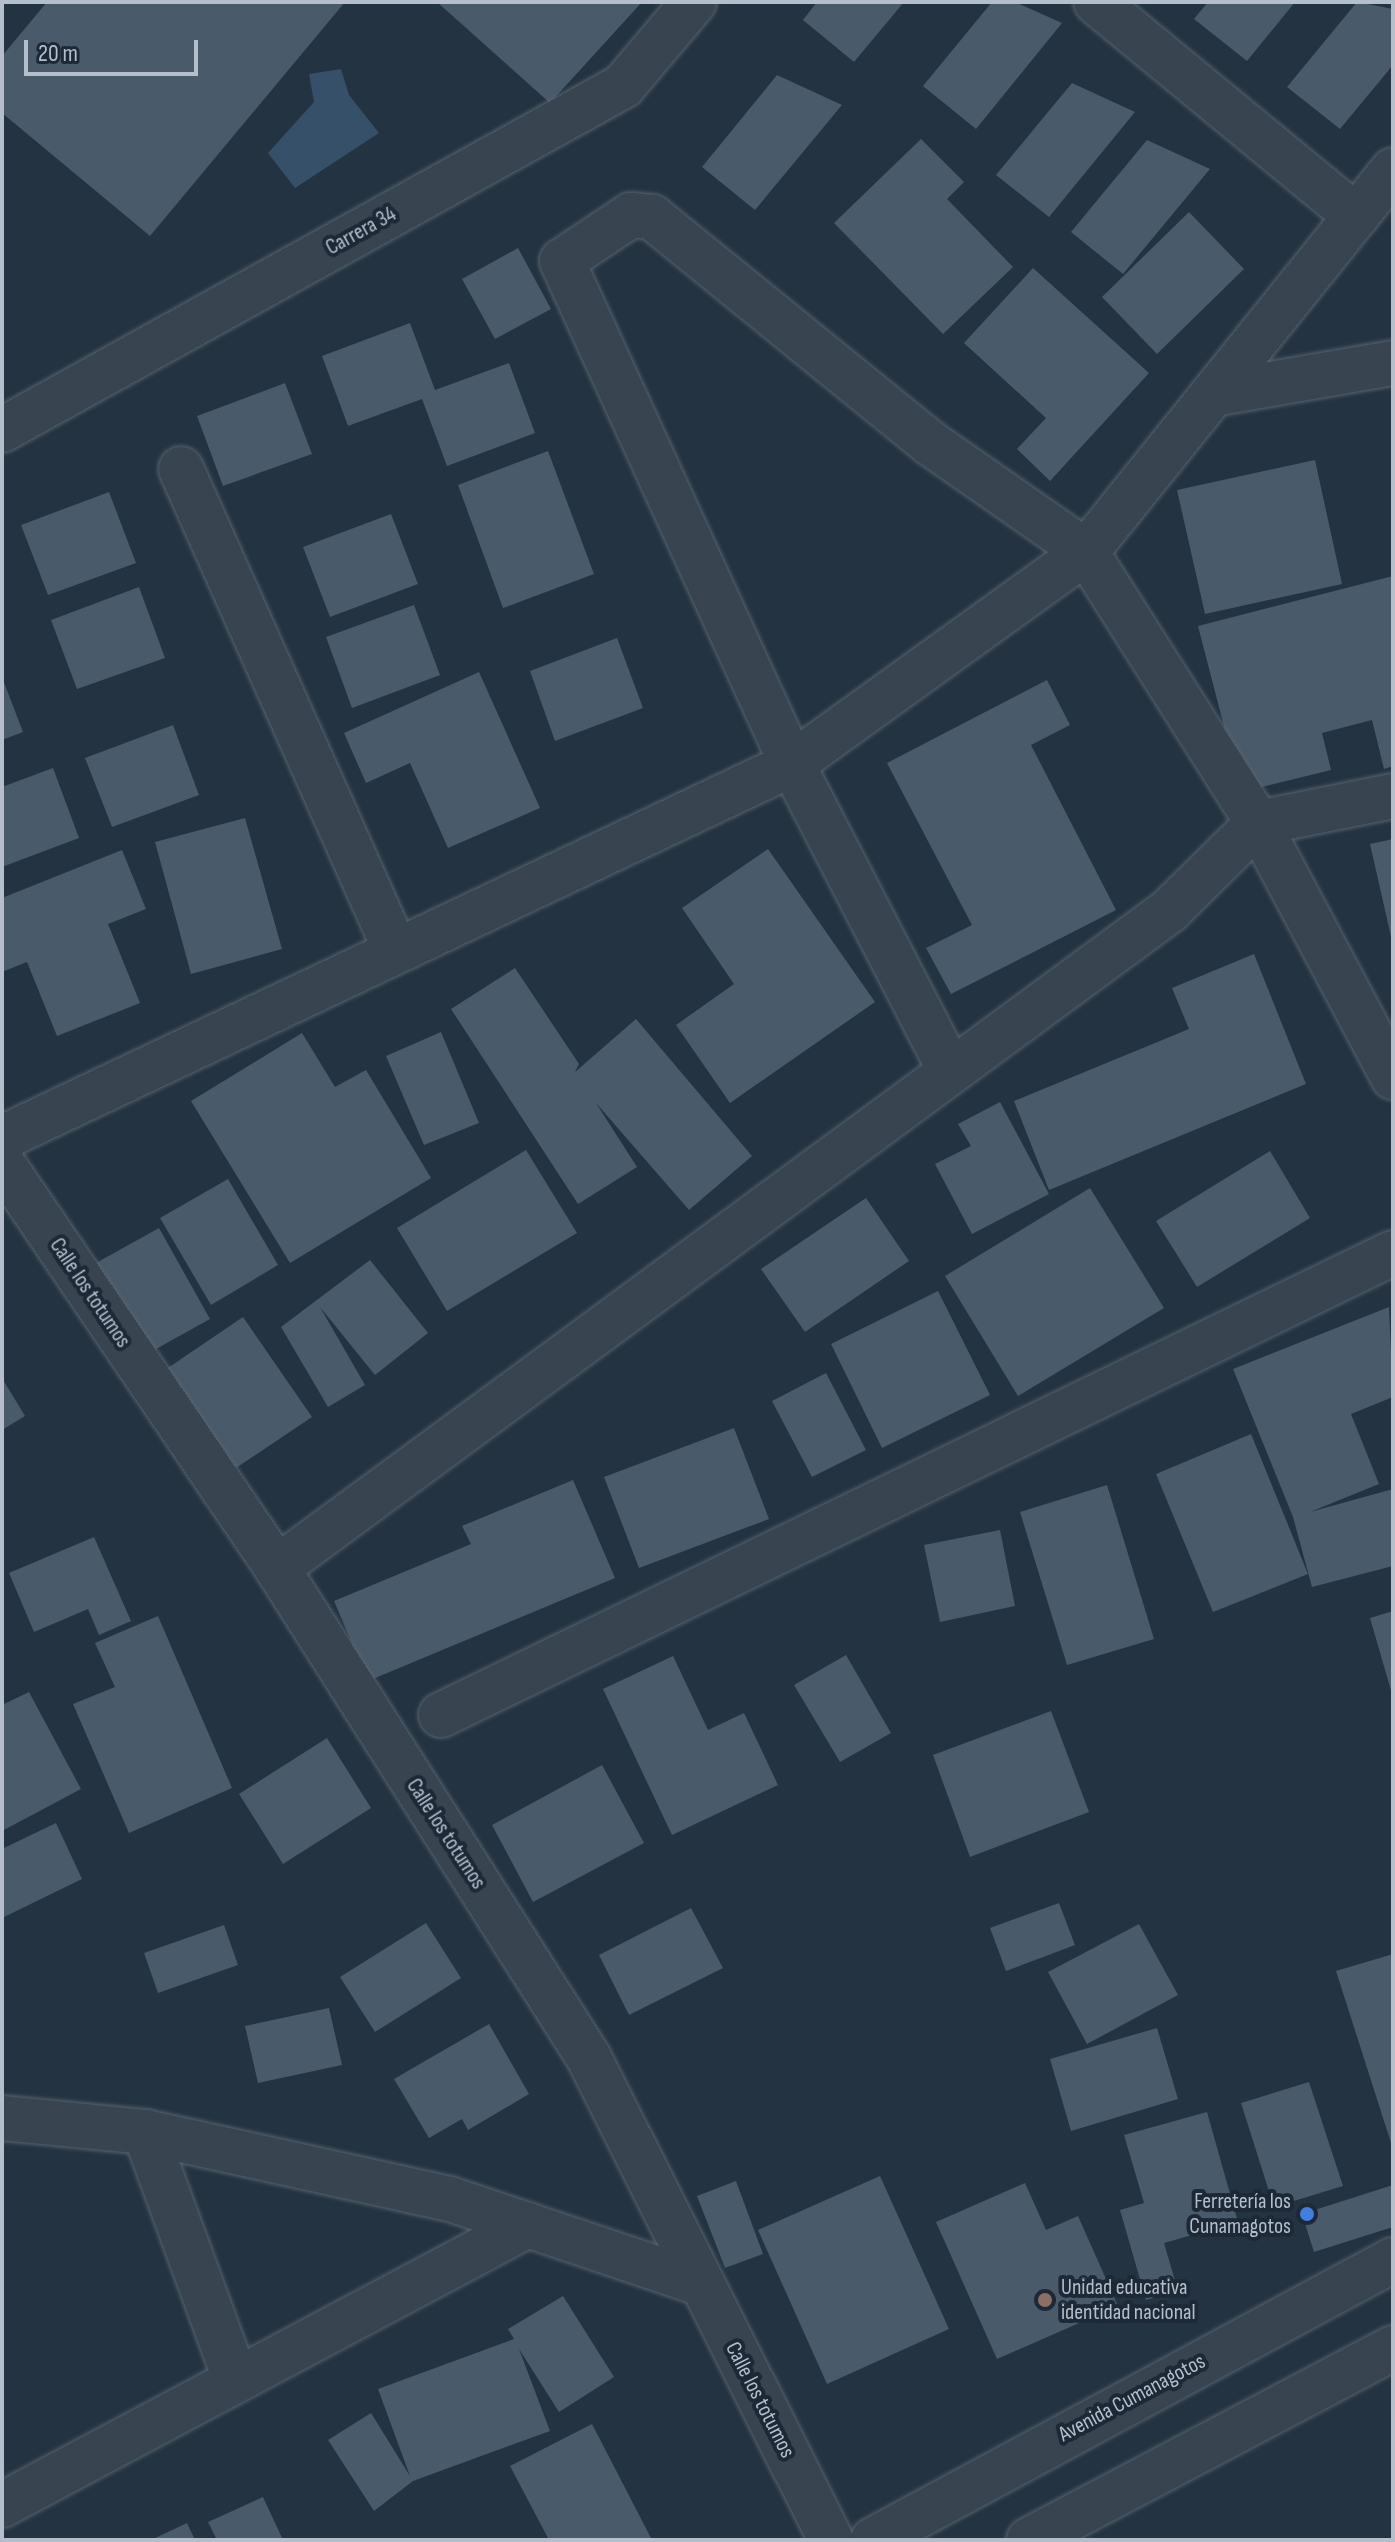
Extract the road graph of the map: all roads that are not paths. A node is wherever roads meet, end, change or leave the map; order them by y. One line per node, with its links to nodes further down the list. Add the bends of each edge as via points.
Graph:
1 (694, 2): 7 (street, Carrera 34, via 623,86)
2 (1096, 2): 4 (street)
3 (1393, 170): 4 (street)
4 (1356, 216): 6 (street)
5 (1393, 363): 6 (street)
6 (1213, 394): 9 (street)
7 (2, 430)
8 (181, 469): 13 (street)
9 (1086, 552): 10 (street); 10 (street, via 930,443 643,212 563,254); 12 (street)
10 (792, 764): 13 (street); 14 (street)
11 (1393, 796): 12 (street)
12 (1258, 823): 14 (street, via 1170,910); 15 (street)
13 (396, 951): 16 (street)
14 (949, 1068): 19 (street)
15 (1392, 1069)
16 (2, 1138)
17 (2, 1163): 19 (street, Calle los totumos)
18 (1393, 1253): 20 (street)
19 (277, 1568): 25 (street, Calle los totumos, via 589,2058)
20 (441, 1715)
21 (2, 2118): 22 (street)
22 (145, 2132): 23 (street, via 450,2199); 27 (street)
23 (528, 2225): 25 (street); 27 (street)
24 (1393, 2260): 30 (street, Avenida Cumanagotos)
25 (700, 2283): 29 (street, Calle los totumos)
26 (1393, 2348): 31 (street)
27 (236, 2380): 28 (street)
28 (2, 2505)
29 (831, 2540)
30 (873, 2540)
31 (1029, 2540)

